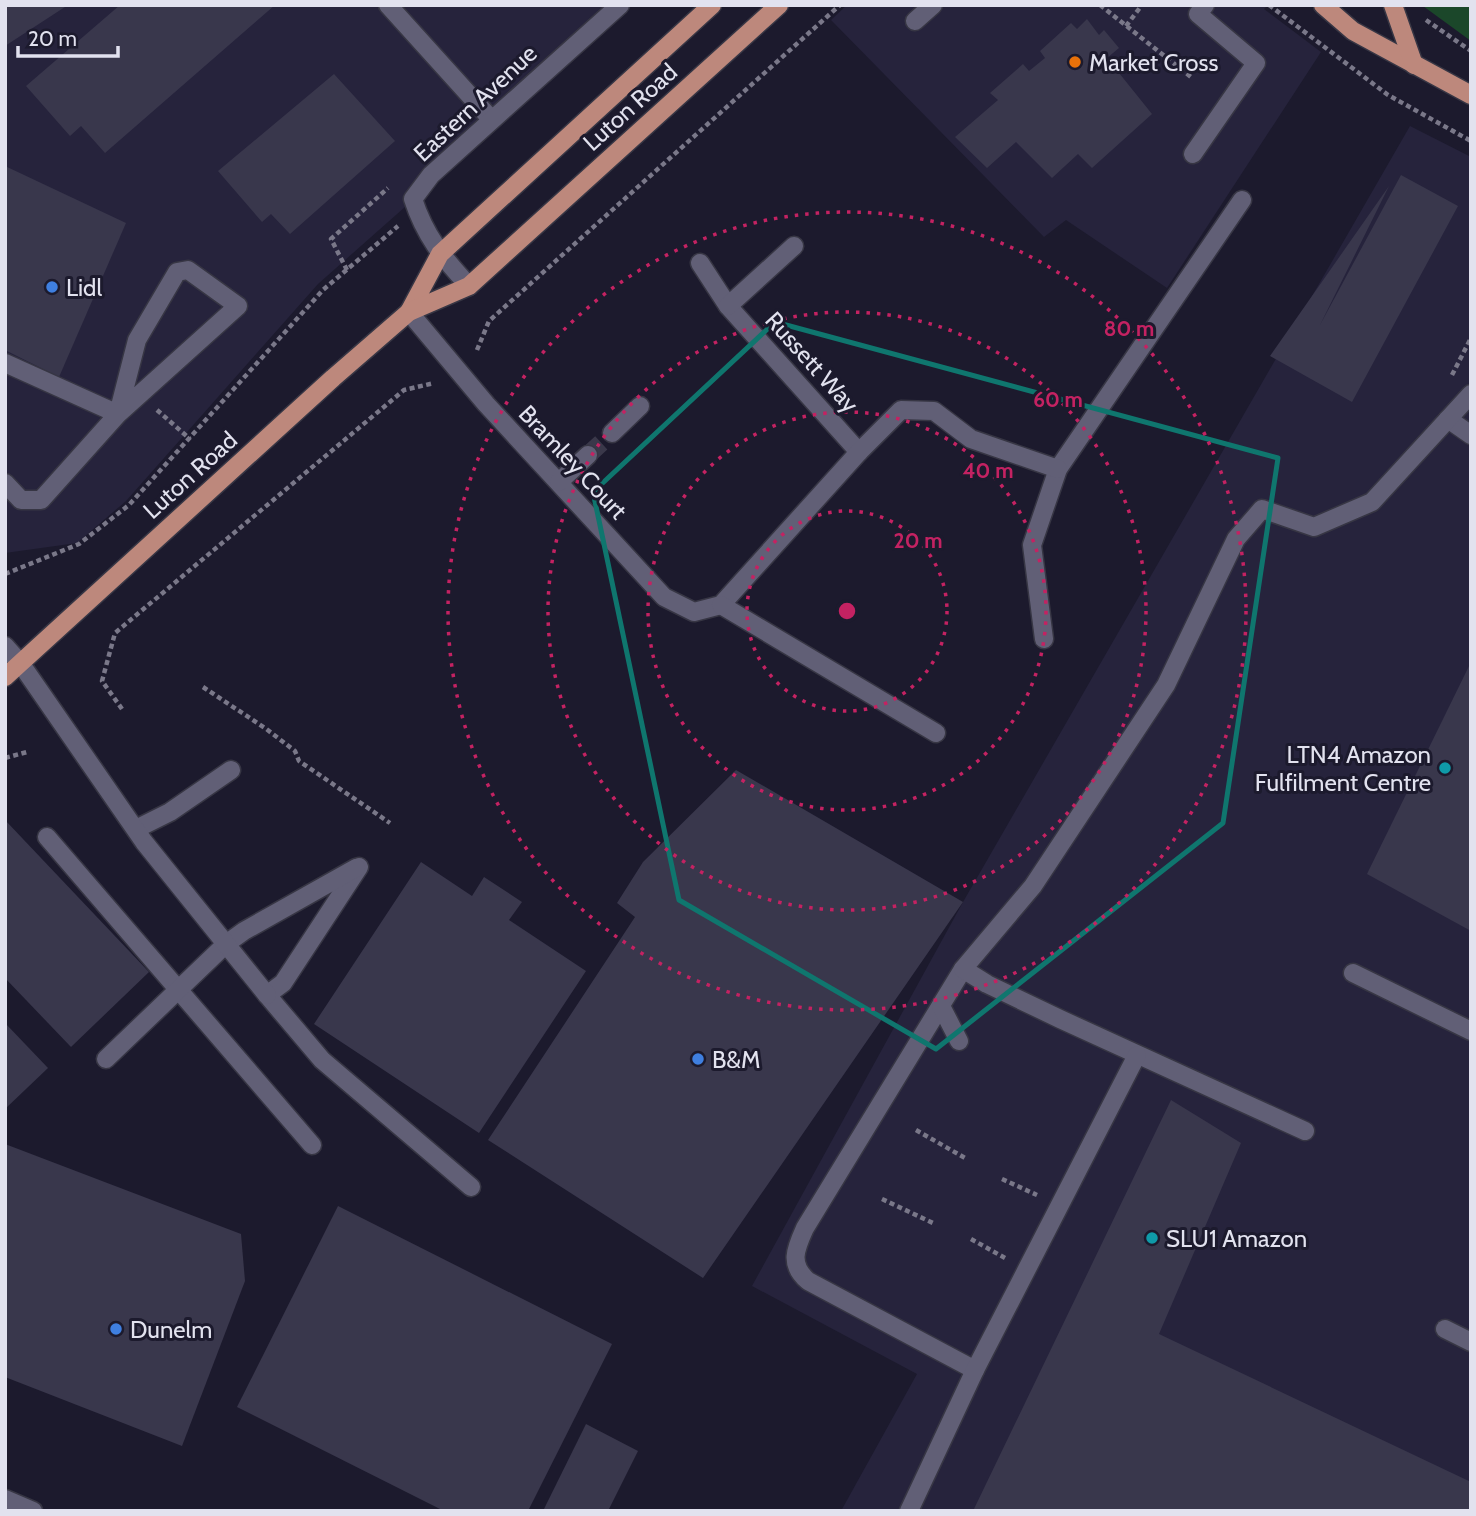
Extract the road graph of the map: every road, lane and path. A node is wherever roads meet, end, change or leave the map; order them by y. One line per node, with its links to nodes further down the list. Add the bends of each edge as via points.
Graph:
1 (388, 5): 20 (street)
2 (620, 5): 20 (street, Eastern Avenue)
3 (712, 5): 27 (main road, Luton Road)
4 (779, 5): 30 (main road, Luton Road)
5 (840, 5): 34 (path, via 489,321)
6 (933, 5): 14 (street)
7 (1100, 5): 15 (path)
8 (1142, 5): 15 (path)
9 (1269, 5): 21 (path, via 1388,96)
10 (1323, 5): 17 (main road, via 1353,31)
11 (1393, 5): 17 (main road)
12 (1196, 8): 22 (street, via 1256,63)
13 (1423, 18): 16 (path)
14 (915, 21)
15 (1126, 26): 18 (path)
16 (1471, 51)
17 (1414, 65): 19 (main road)
18 (1191, 77)
19 (1471, 95)
20 (491, 119): 25 (street, Eastern Avenue, via 431,175 413,199)
21 (1471, 141)
22 (1193, 154)
23 (391, 185): 29 (path, via 331,239)
24 (1242, 200): 48 (street)
25 (416, 211): 27 (street); 29 (path)
26 (794, 246): 31 (street, Russett Way)
27 (440, 254): 30 (street); 32 (main road, Luton Road)
28 (700, 263): 31 (street, Russett Way)
29 (347, 270): 45 (path, via 323,290)
30 (469, 286): 32 (main road, Luton Road)
31 (728, 306): 46 (street, Russett Way)
32 (409, 312): 49 (street, Bramley Court); 55 (main road, Luton Road)
33 (1471, 338): 36 (path)
34 (477, 350)
35 (5, 363): 41 (street)
36 (1452, 376)
37 (442, 381): 58 (path, via 404,390 115,633 102,681)
38 (1471, 394): 42 (street)
39 (139, 395): 41 (street); 41 (street, via 238,306 188,270 177,272 137,340); 45 (path)
40 (640, 406): 43 (street)
41 (118, 414): 50 (street, via 41,500 21,500)
42 (1448, 419): 44 (street); 67 (street, via 1372,502 1314,527 1262,509 1236,539 1166,685 1033,886)
43 (612, 433)
44 (1471, 435)
45 (190, 439): 51 (path, via 128,505 79,544)
46 (859, 452): 48 (street, via 901,410 934,411 971,439); 52 (street)
47 (587, 455): 49 (street)
48 (1058, 469): 53 (street, via 1032,545)
49 (559, 482): 52 (street, Bramley Court, via 664,597 694,612)
50 (5, 483)
51 (5, 574)
52 (721, 605): 59 (street)
53 (1044, 639)
54 (5, 646): 55 (street)
55 (20, 664): 56 (main road, Luton Road); 64 (street)
56 (5, 677)
57 (203, 687): 63 (path)
58 (122, 709)
59 (936, 733)
60 (27, 752): 61 (path)
61 (5, 758)
62 (231, 770): 64 (street)
63 (390, 823)
64 (136, 830): 66 (street)
65 (47, 837): 69 (street)
66 (226, 944): 69 (street); 70 (street); 70 (street, via 359,867 283,983)
67 (964, 969): 71 (street); 74 (street)
68 (1353, 973): 72 (street)
69 (179, 989): 75 (street); 78 (street)
70 (267, 995): 81 (street, via 322,1060)
71 (941, 1006): 73 (street); 89 (street, via 805,1228 794,1263 808,1281)
72 (1471, 1031)
73 (959, 1041)
74 (1137, 1055): 77 (street); 89 (street)
75 (106, 1059)
76 (916, 1130): 79 (path)
77 (1305, 1131)
78 (312, 1144)
79 (965, 1158)
80 (1002, 1179): 83 (path)
81 (471, 1187)
82 (882, 1199): 84 (path)
83 (1047, 1200)
84 (933, 1223)
85 (971, 1240): 86 (path)
86 (1012, 1262)
87 (1446, 1329): 88 (street)
88 (1471, 1342)
89 (975, 1370): 92 (street)
90 (5, 1500): 91 (street)
91 (33, 1511)
92 (909, 1511)

